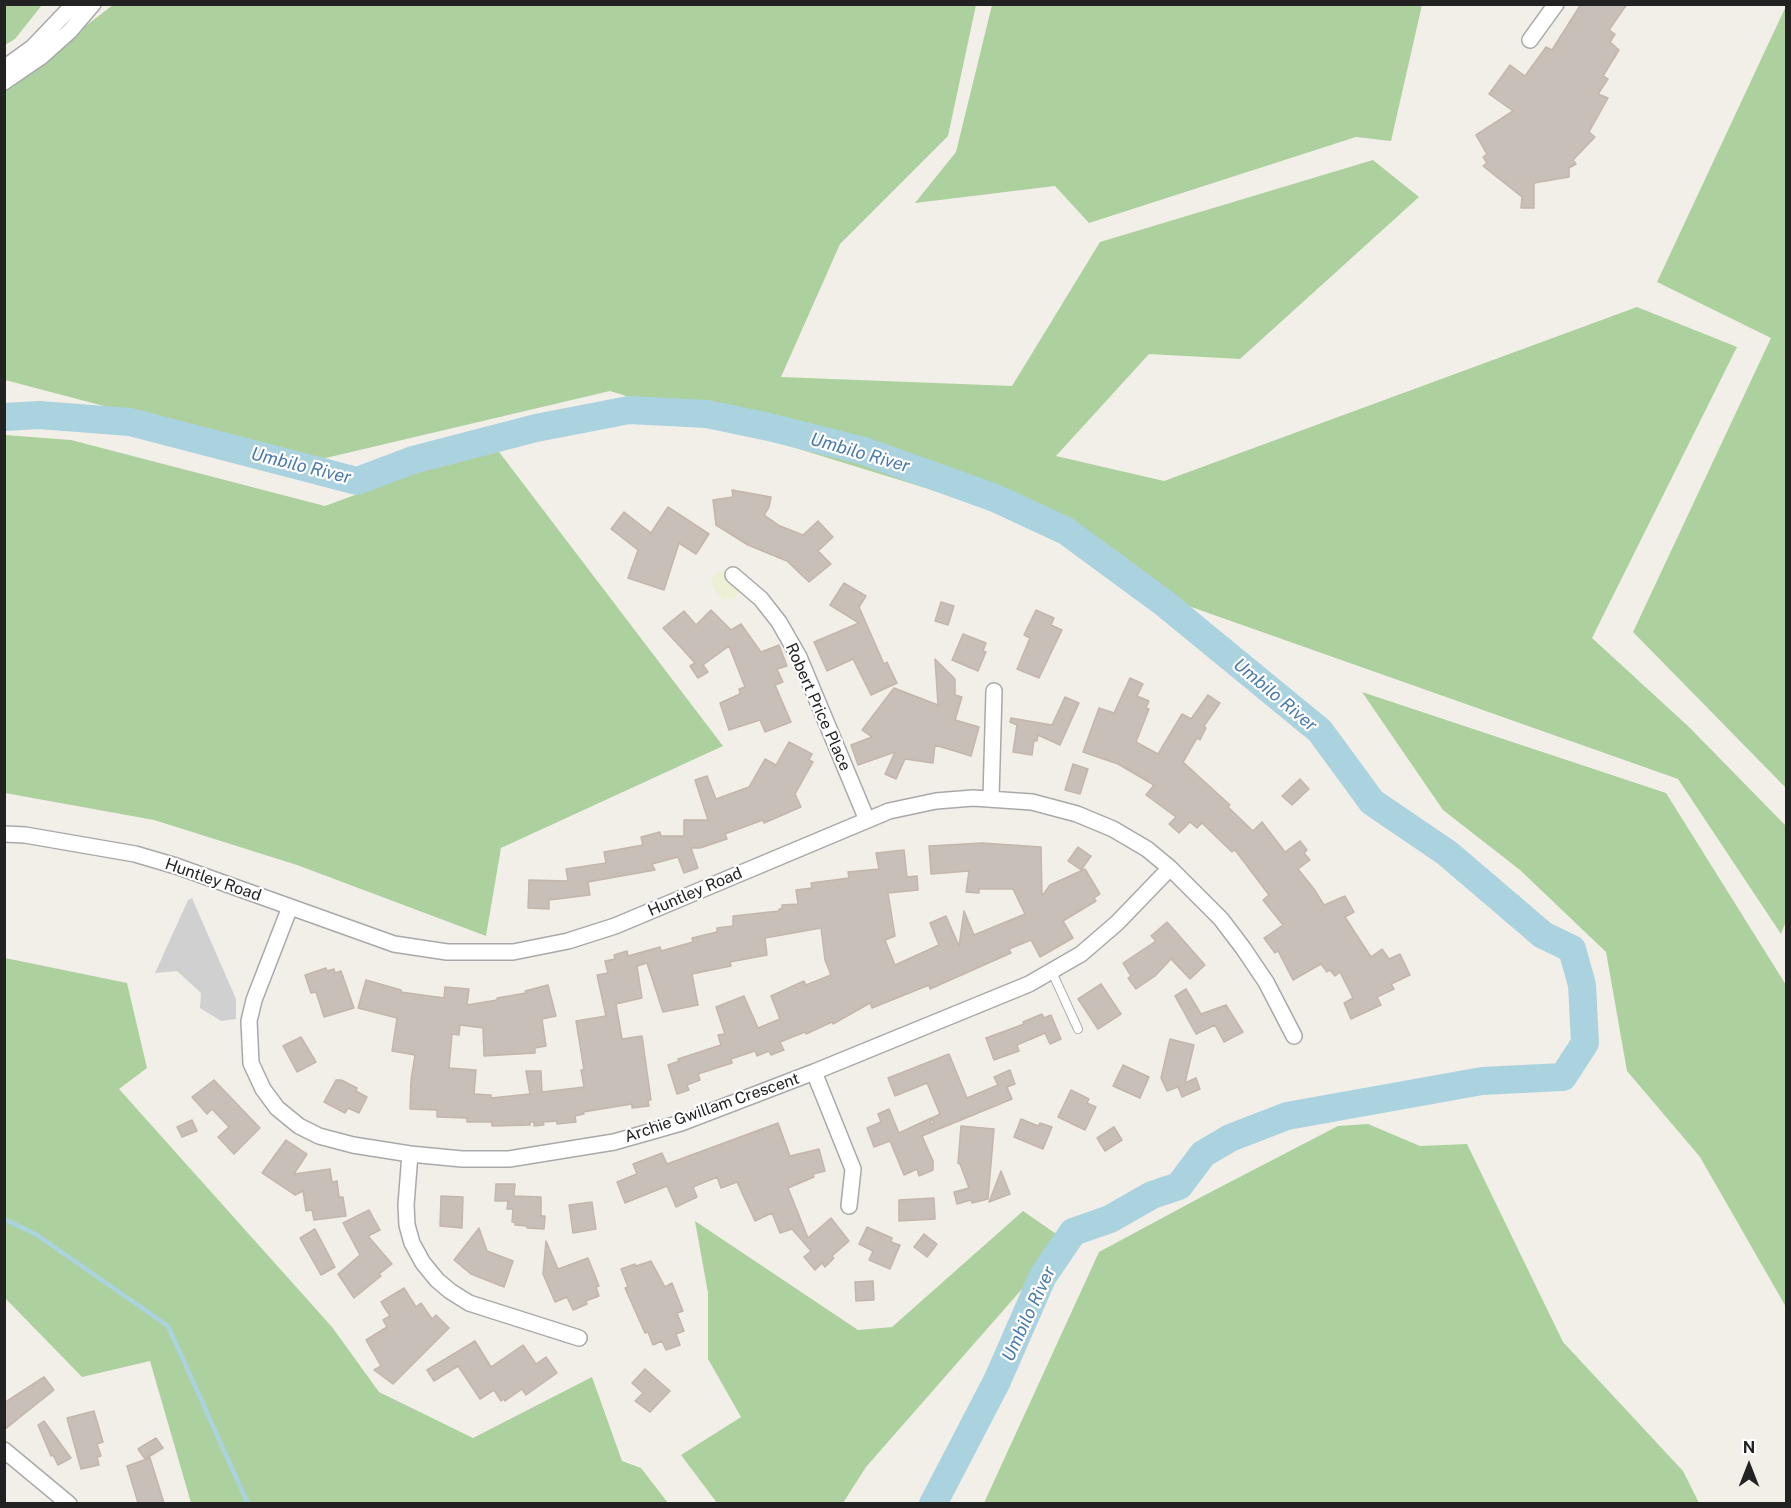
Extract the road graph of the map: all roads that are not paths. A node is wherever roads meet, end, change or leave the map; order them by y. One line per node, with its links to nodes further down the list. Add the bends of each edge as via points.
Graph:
1 (74, 4): 5 (street, via 33,47)
2 (93, 4): 6 (street, via 49,50)
3 (1556, 4): 4 (street)
4 (1530, 40)
5 (4, 68)
6 (4, 82)
7 (733, 575): 10 (street, Robert Price Place, via 761,599 799,657)
8 (994, 691): 9 (street)
9 (991, 798): 10 (street, Huntley Road, via 936,801); 12 (street, Huntley Road, via 1032,802 1077,814 1113,829)
10 (867, 820): 13 (street, Huntley Road, via 615,926 513,952 447,952 394,944)
11 (4, 834): 13 (street, Huntley Road, via 135,854)
12 (1170, 868): 14 (street, Archie Gwillam Crescent, via 1117,923 1081,954); 16 (street, Huntley Road, via 1200,896 1243,948 1266,982)
13 (290, 907): 18 (street, Archie Gwillam Crescent, via 249,1022 251,1063 263,1089 298,1126 319,1136)
14 (1052, 972): 15 (lane); 17 (street, Archie Gwillam Crescent)
15 (1078, 1029)
16 (1293, 1036)
17 (814, 1072): 18 (street, Archie Gwillam Crescent, via 681,1123 614,1142 509,1159); 19 (street, via 853,1170)
18 (410, 1154): 20 (street, via 407,1225 412,1243 437,1280 469,1303)
19 (849, 1206)
20 (579, 1338)
21 (4, 1450): 22 (street)
22 (69, 1503)

